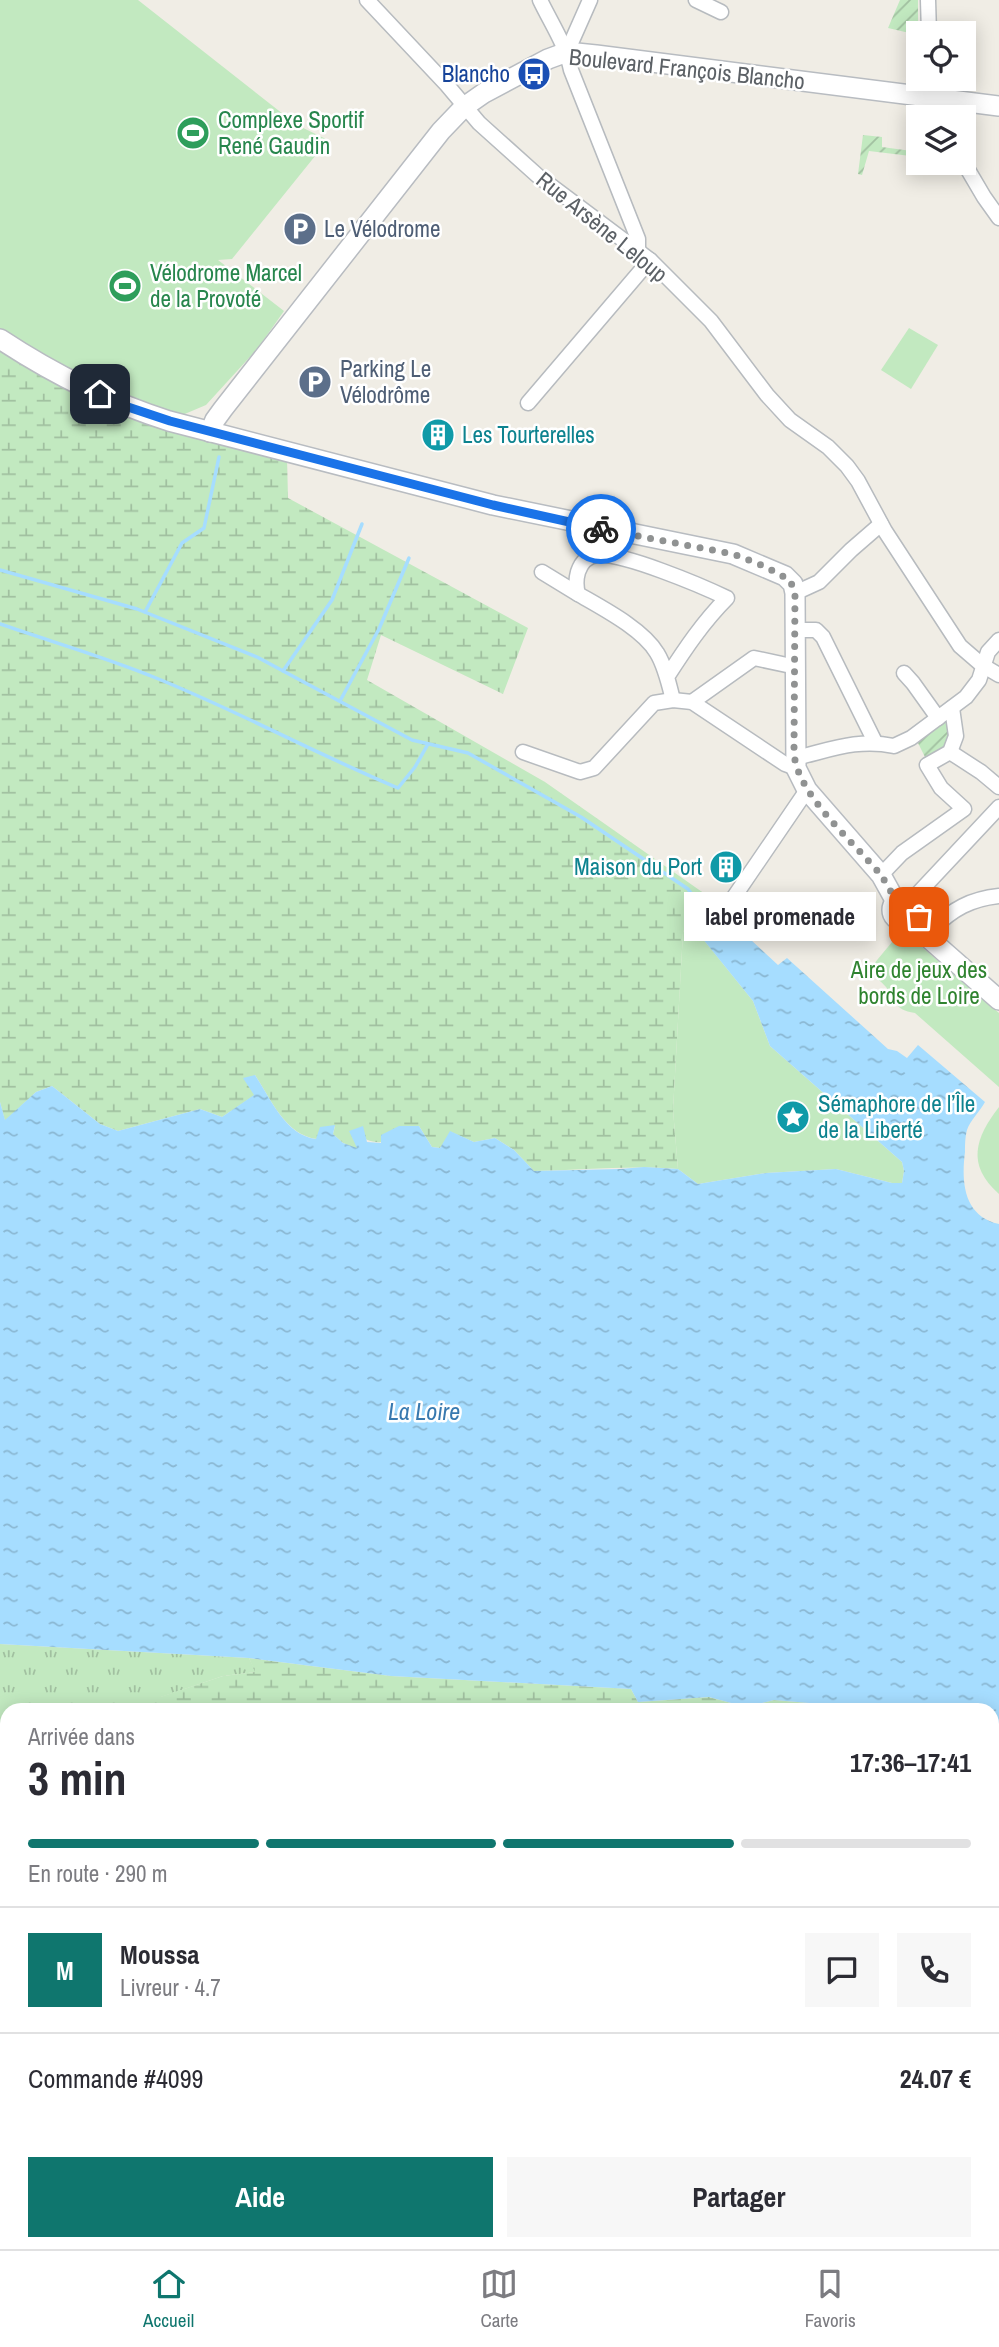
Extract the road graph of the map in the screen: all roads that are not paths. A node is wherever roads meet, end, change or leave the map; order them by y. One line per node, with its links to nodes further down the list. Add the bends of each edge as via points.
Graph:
1 (367, 0): 11 (street, Rue Arsène Leloup)
2 (540, 0): 8 (street)
3 (590, 0): 8 (street)
4 (696, 0): 6 (street)
5 (928, 0): 7 (street)
6 (721, 12)
7 (929, 21)
8 (567, 52): 9 (main road, Boulevard François Blancho); 11 (main road, Boulevard François Blancho, via 494,87); 14 (street)
9 (938, 98): 10 (main road, Boulevard François Blancho)
10 (999, 106)
11 (464, 107): 14 (street, Rue Arsène Leloup, via 538,176); 18 (main road, Boulevard François Blancho, via 349,247 215,420)
12 (971, 175): 13 (street)
13 (999, 218)
14 (638, 249): 15 (street, Rue Arsène Leloup)
15 (650, 260): 17 (street); 19 (street, Rue Arsène Leloup, via 711,321 766,395 847,466)
16 (0, 339): 18 (main road, via 46,368 125,406)
17 (528, 403)
18 (211, 432): 21 (main road, via 493,505 733,554 785,576)
19 (881, 524): 21 (street, via 819,582); 25 (street, Rue Arsène Leloup, via 960,646)
20 (542, 572): 22 (street)
21 (795, 593): 23 (main road)
22 (578, 594): 29 (street, via 644,638 657,652); 29 (street, via 582,562 598,555 633,562 727,598)
23 (796, 630): 26 (main road); 34 (street, via 816,630 823,637)
24 (999, 640): 25 (street)
25 (982, 666): 28 (street, Rue Arsène Leloup); 32 (street, via 979,680)
26 (796, 667): 31 (street, via 754,657); 37 (main road)
27 (904, 673): 33 (street)
28 (999, 676)
29 (667, 677): 30 (street)
30 (673, 699): 31 (street); 35 (street, via 654,703 594,768 580,772)
31 (692, 702): 37 (street, via 785,764)
32 (952, 708): 33 (street); 36 (street, via 956,736)
33 (938, 718): 34 (street, via 894,746)
34 (874, 742): 37 (street)
35 (523, 751)
36 (950, 752): 38 (street); 41 (street, via 927,765 941,788 964,809 902,853)
37 (795, 759): 39 (main road)
38 (999, 787)
39 (811, 794): 41 (main road); 43 (street)
40 (999, 807): 44 (street)
41 (883, 879): 44 (main road)
42 (999, 896): 45 (street, via 958,907)
43 (734, 897)
44 (907, 909): 45 (main road); 47 (main road)
45 (933, 929): 46 (main road)
46 (999, 985)
47 (999, 1000)

